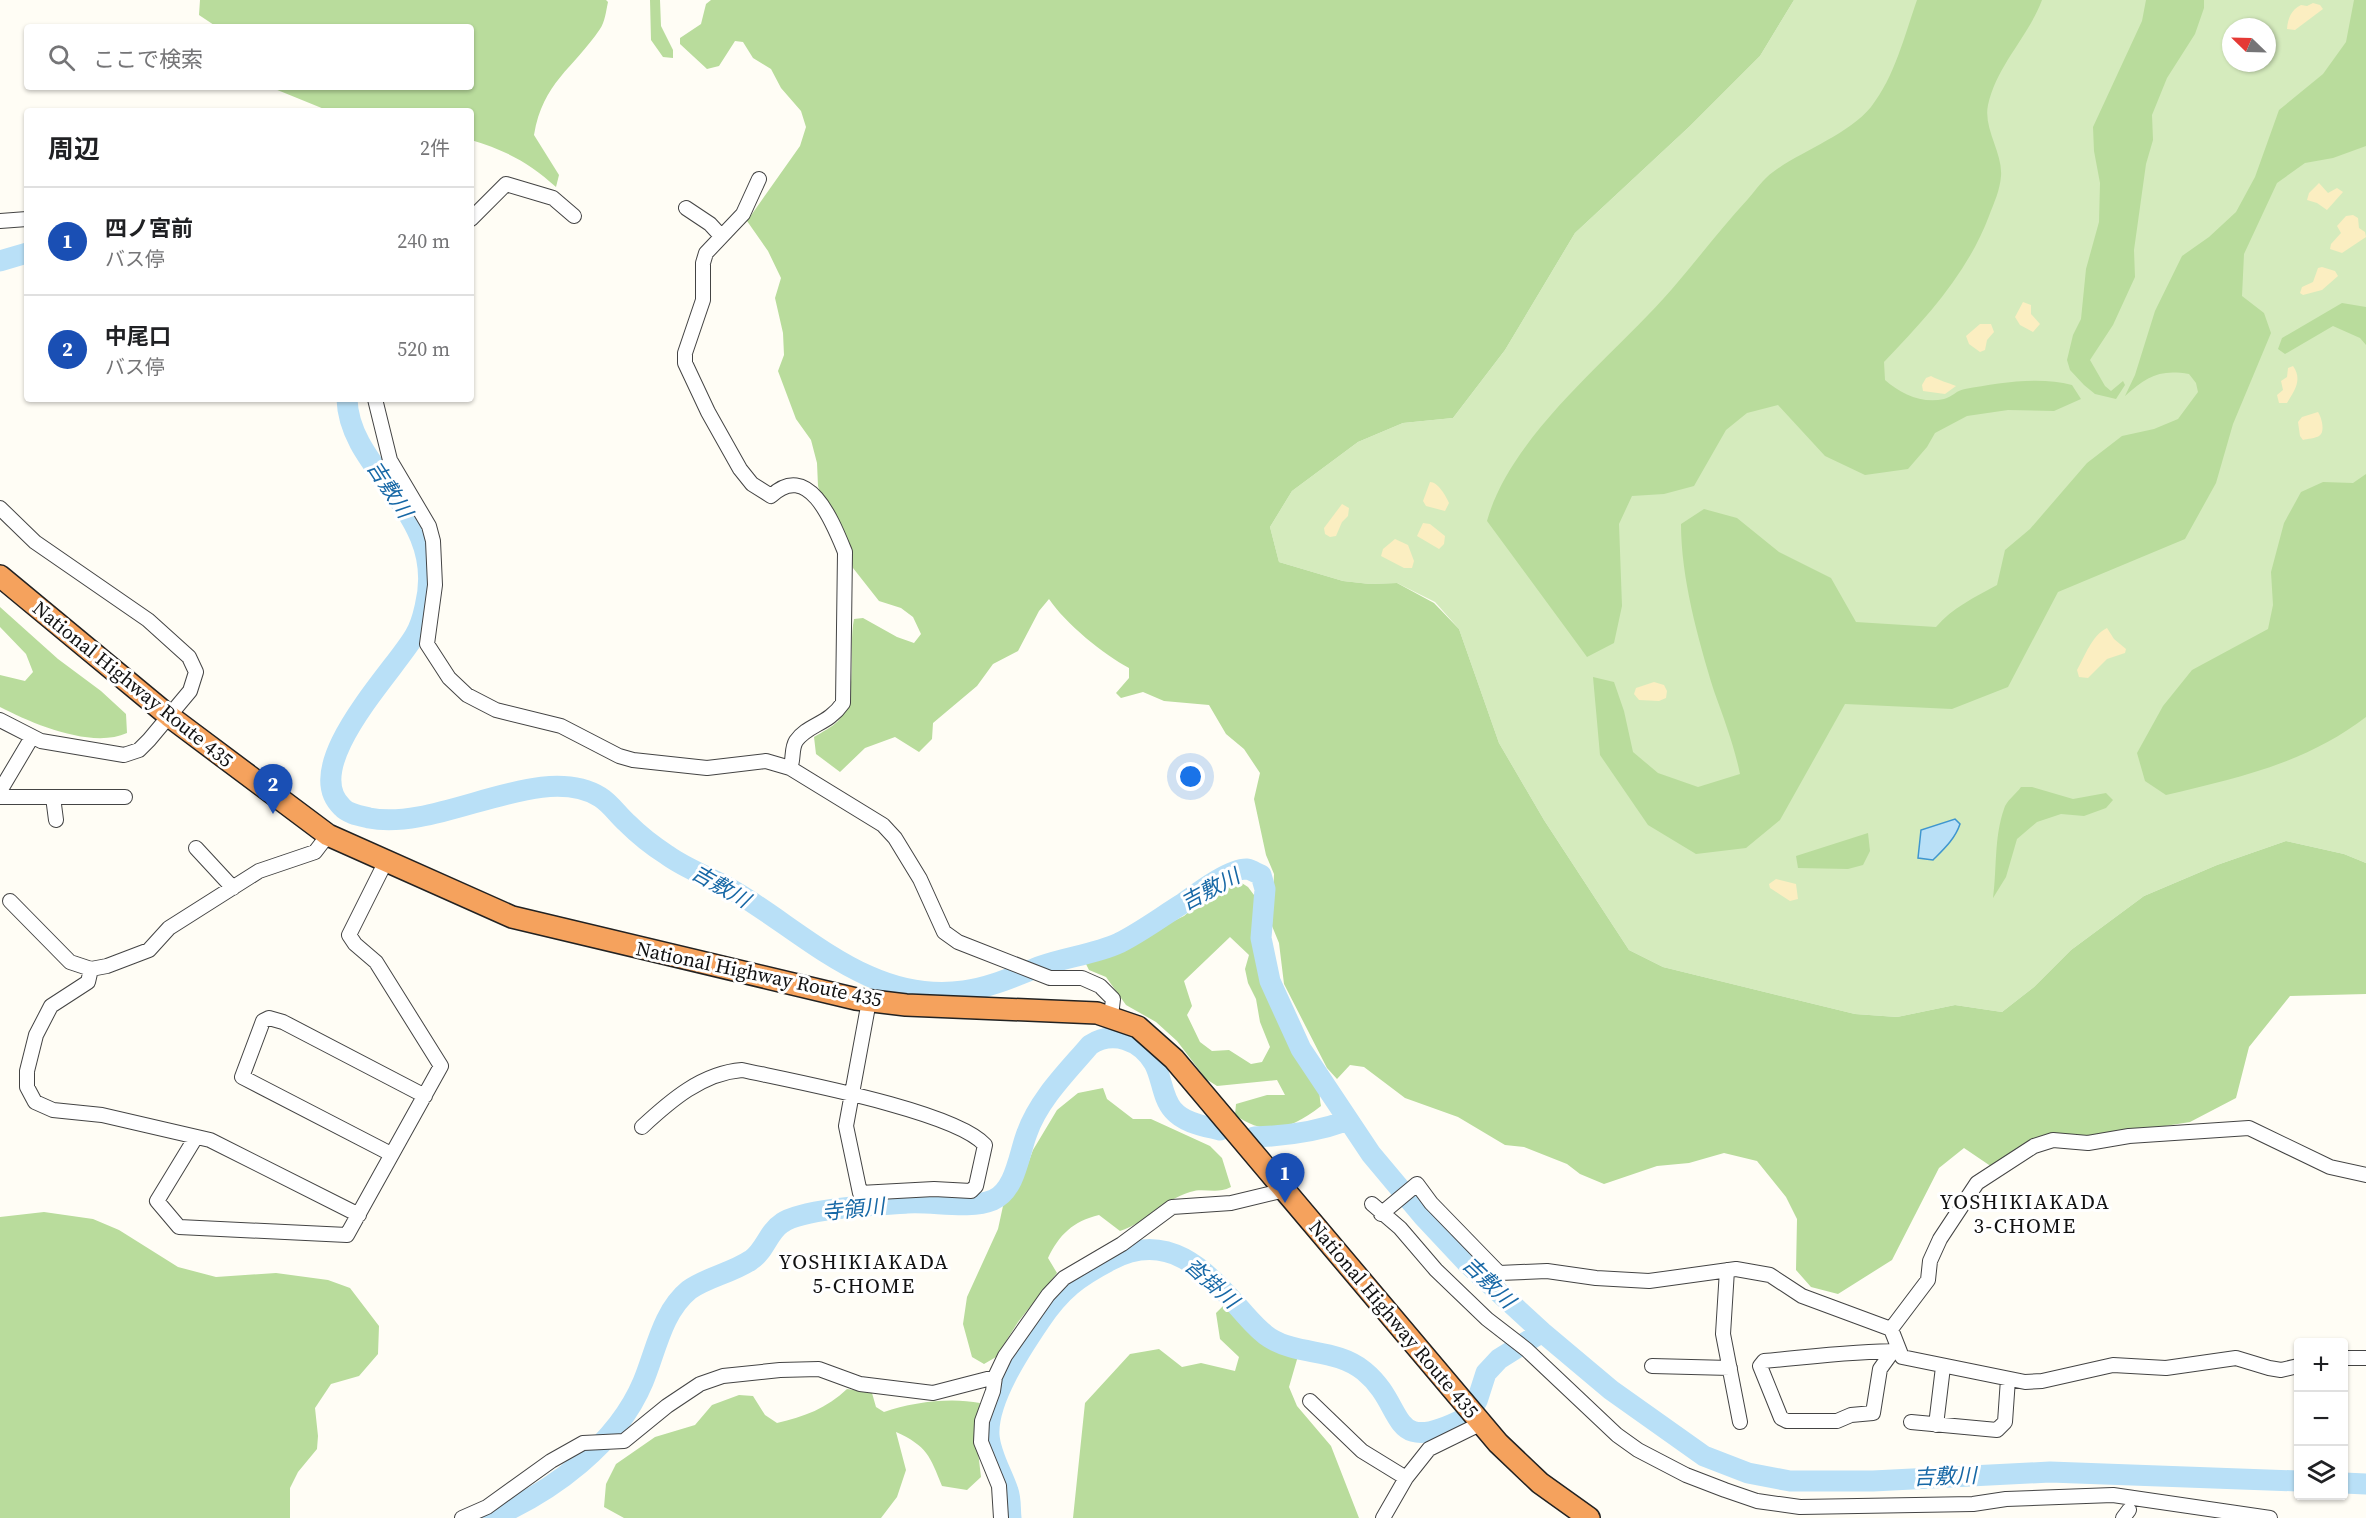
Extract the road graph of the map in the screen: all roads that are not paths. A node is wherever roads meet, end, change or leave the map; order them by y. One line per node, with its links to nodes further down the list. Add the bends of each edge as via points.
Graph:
1 (759, 179): 7 (street, via 743,214)
2 (686, 208): 7 (street)
3 (474, 216): 4 (street, via 506,184 553,198)
4 (574, 216)
5 (24, 219): 6 (street)
6 (0, 221)
7 (721, 236): 14 (street, via 706,253 703,263 703,300 687,345 685,363 708,412 752,484 771,496 795,483 804,485 830,520 844,552 843,703 833,717 804,733 795,743)
8 (376, 402): 14 (street, via 390,460 429,526 433,542 435,585 428,644 449,678 467,694 496,710 561,726 633,760 707,768 766,761)
9 (0, 508): 11 (street, via 36,543 128,604 189,657 196,672 194,685)
10 (0, 576): 11 (highway, National Highway Route 435)
11 (169, 716): 13 (street, via 139,750 124,755); 19 (highway, National Highway Route 435)
12 (0, 720): 13 (street)
13 (32, 737): 15 (street)
14 (790, 768): 26 (street, via 869,815 895,838 920,879 944,932 958,942 1040,975 1082,978 1100,986 1113,999)
15 (1, 789): 16 (street)
16 (52, 797): 17 (street); 18 (street)
17 (125, 797)
18 (56, 820)
19 (328, 836): 21 (highway, National Highway Route 435); 22 (street, via 315,852 259,872)
20 (196, 848): 22 (street)
21 (385, 863): 25 (highway, National Highway Route 435, via 512,918); 28 (street, via 349,935 376,962 441,1066)
22 (233, 888): 24 (street, via 169,928 149,950)
23 (10, 902): 24 (street, via 51,933 70,962)
24 (90, 969): 30 (street, via 88,982 51,1006 36,1035 27,1071 27,1087 35,1102 53,1110 102,1114)
25 (869, 1001): 26 (highway, National Highway Route 435, via 1071,1011); 27 (street)
26 (1111, 1017): 33 (highway, National Highway Route 435, via 1138,1027 1174,1059)
27 (850, 1094): 27 (street, via 946,1121 981,1140 985,1145 976,1186 971,1191 860,1193 846,1126); 29 (street, via 742,1070 729,1071 680,1092)
28 (425, 1096): 31 (street); 31 (street, via 283,1022 269,1018 263,1021 242,1077)
29 (642, 1127)
30 (196, 1137): 34 (street, via 210,1140); 34 (street, via 157,1201 179,1227 346,1235)
31 (391, 1154): 34 (street)
32 (2366, 1175): 36 (street, via 2330,1167 2249,1128 2129,1136 2088,1143 2053,1140 2034,1146 1977,1183 1940,1239 1930,1261 1928,1280)
33 (1285, 1190): 44 (street, via 1231,1203 1172,1207 1162,1213 1122,1244 1064,1278 1041,1304); 49 (highway, National Highway Route 435)
34 (359, 1215)
35 (1727, 1270): 36 (street, via 1770,1275 1802,1296); 43 (street, via 1723,1334); 56 (street, via 1649,1281 1547,1271 1499,1273 1417,1184 1381,1208 1436,1270 1487,1319 1638,1450 1686,1474 1757,1501 1812,1507 1973,1504 2113,1495)
36 (1891, 1329): 37 (street)
37 (1896, 1351): 37 (street, via 1764,1361 1760,1366 1781,1418 1837,1422 1851,1415 1873,1413 1880,1369); 41 (street, via 1902,1357)
38 (2348, 1358): 39 (street)
39 (2366, 1358)
40 (1652, 1366): 43 (street)
41 (1943, 1367): 45 (street); 50 (street)
42 (2294, 1367): 45 (street, via 2281,1370 2236,1358 2166,1368 2113,1365 2042,1381)
43 (1730, 1368): 47 (street)
44 (995, 1377): 52 (street, via 933,1393 860,1384 819,1370 723,1376 700,1384 624,1441 583,1443 487,1507); 53 (street, via 982,1421 981,1442 999,1486)
45 (2008, 1379): 50 (street, via 2005,1422 1997,1430)
46 (1310, 1401): 51 (street, via 1355,1445)
47 (1740, 1422)
48 (1911, 1422): 50 (street)
49 (1482, 1423): 51 (street, via 1429,1449); 55 (highway, National Highway Route 435, via 1540,1483)
50 (1936, 1425)
51 (1406, 1478): 54 (street)
52 (462, 1518)
53 (1001, 1518)
54 (1383, 1518)
55 (1589, 1518)
56 (2270, 1518)

